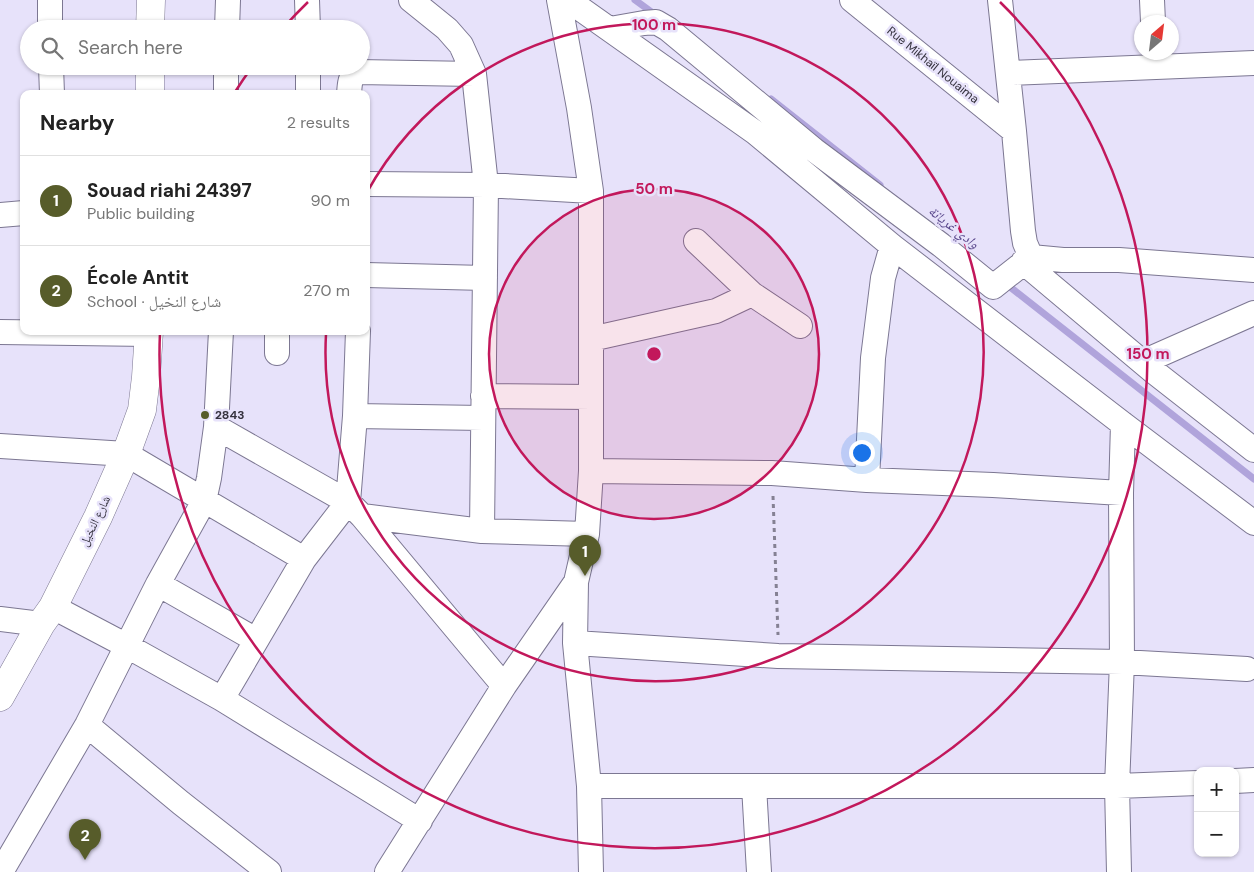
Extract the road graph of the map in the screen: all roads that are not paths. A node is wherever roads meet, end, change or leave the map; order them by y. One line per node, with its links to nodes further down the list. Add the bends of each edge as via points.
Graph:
1 (50, 0): 12 (street)
2 (151, 0): 13 (main road)
3 (228, 0): 14 (street)
4 (307, 0): 15 (street)
5 (411, 0): 21 (street, via 447,29 461,45)
6 (559, 0): 35 (street)
7 (568, 0): 16 (street)
8 (852, 0): 32 (street, Rue Mikhaïl Nouaima)
9 (1000, 0): 20 (street)
10 (1152, 0): 11 (street)
11 (1153, 15)
12 (50, 20)
13 (150, 20)
14 (227, 20)
15 (308, 20)
16 (610, 29): 39 (street, via 756,133); 44 (street, via 656,22 668,29 814,150)
17 (1155, 60): 18 (street); 20 (street)
18 (1254, 63)
19 (370, 72): 21 (street)
20 (1008, 73): 32 (street)
21 (474, 74): 34 (street)
22 (51, 75): 27 (street)
23 (150, 75): 28 (main road)
24 (226, 75): 29 (street)
25 (308, 75): 30 (street)
26 (352, 75): 31 (street)
27 (52, 90)
28 (150, 90)
29 (226, 90)
30 (308, 90)
31 (349, 90)
32 (1014, 131): 40 (street)
33 (370, 184): 34 (street)
34 (486, 186): 35 (street); 43 (street)
35 (591, 191): 54 (street)
36 (20, 213): 37 (street)
37 (0, 215)
38 (696, 241): 45 (street)
39 (892, 246): 46 (street); 65 (street, via 883,278 873,358)
40 (1027, 259): 41 (street, via 1119,260); 44 (street); 55 (street)
41 (1254, 270)
42 (370, 275): 43 (street)
43 (485, 278): 57 (street)
44 (994, 287): 46 (street)
45 (752, 294): 48 (street); 54 (street, via 716,311)
46 (974, 309): 59 (street)
47 (1254, 313): 55 (street)
48 (800, 326)
49 (0, 332): 50 (street)
50 (20, 332)
51 (149, 335): 63 (main road, شارع النخيل, via 142,410)
52 (221, 335): 60 (street)
53 (358, 335): 58 (street)
54 (591, 339): 56 (street)
55 (1143, 362): 62 (street)
56 (592, 397): 57 (street); 64 (street)
57 (483, 407): 58 (street); 70 (street)
58 (355, 416): 68 (street)
59 (1123, 424): 66 (street); 69 (street)
60 (216, 427): 67 (street); 68 (street)
61 (0, 446): 63 (street)
62 (1254, 450)
63 (126, 454): 67 (street); 75 (main road, شارع النخيل, via 98,517)
64 (591, 471): 65 (street, via 772,473); 71 (street)
65 (867, 480): 66 (street)
66 (1121, 493): 80 (street)
67 (204, 501): 72 (street); 74 (street)
68 (355, 509): 70 (street); 72 (street); 82 (street)
69 (1254, 522)
70 (482, 531): 71 (street)
71 (587, 534): 73 (street)
72 (304, 559): 77 (street)
73 (576, 582): 78 (street); 82 (street)
74 (158, 584): 77 (street); 79 (street)
75 (47, 615): 76 (street); 79 (street); 83 (main road, شارع النخيل)
76 (0, 619)
77 (256, 640): 84 (street)
78 (575, 643): 80 (street, via 778,656); 89 (street)
79 (127, 646): 84 (street); 85 (street)
80 (1122, 662): 81 (street); 91 (street)
81 (1247, 670)
82 (504, 686): 92 (street)
83 (0, 697)
84 (222, 699): 92 (street)
85 (87, 725): 93 (street); 94 (street)
86 (1254, 780): 87 (street)
87 (1239, 781)
88 (1194, 783): 91 (street)
89 (589, 786): 90 (street); 96 (street)
90 (754, 786): 91 (street); 97 (street)
91 (1116, 786): 98 (street)
92 (420, 821): 95 (street)
93 (1, 872)
94 (269, 872)
95 (387, 872)
96 (591, 872)
97 (759, 872)
98 (1118, 872)

